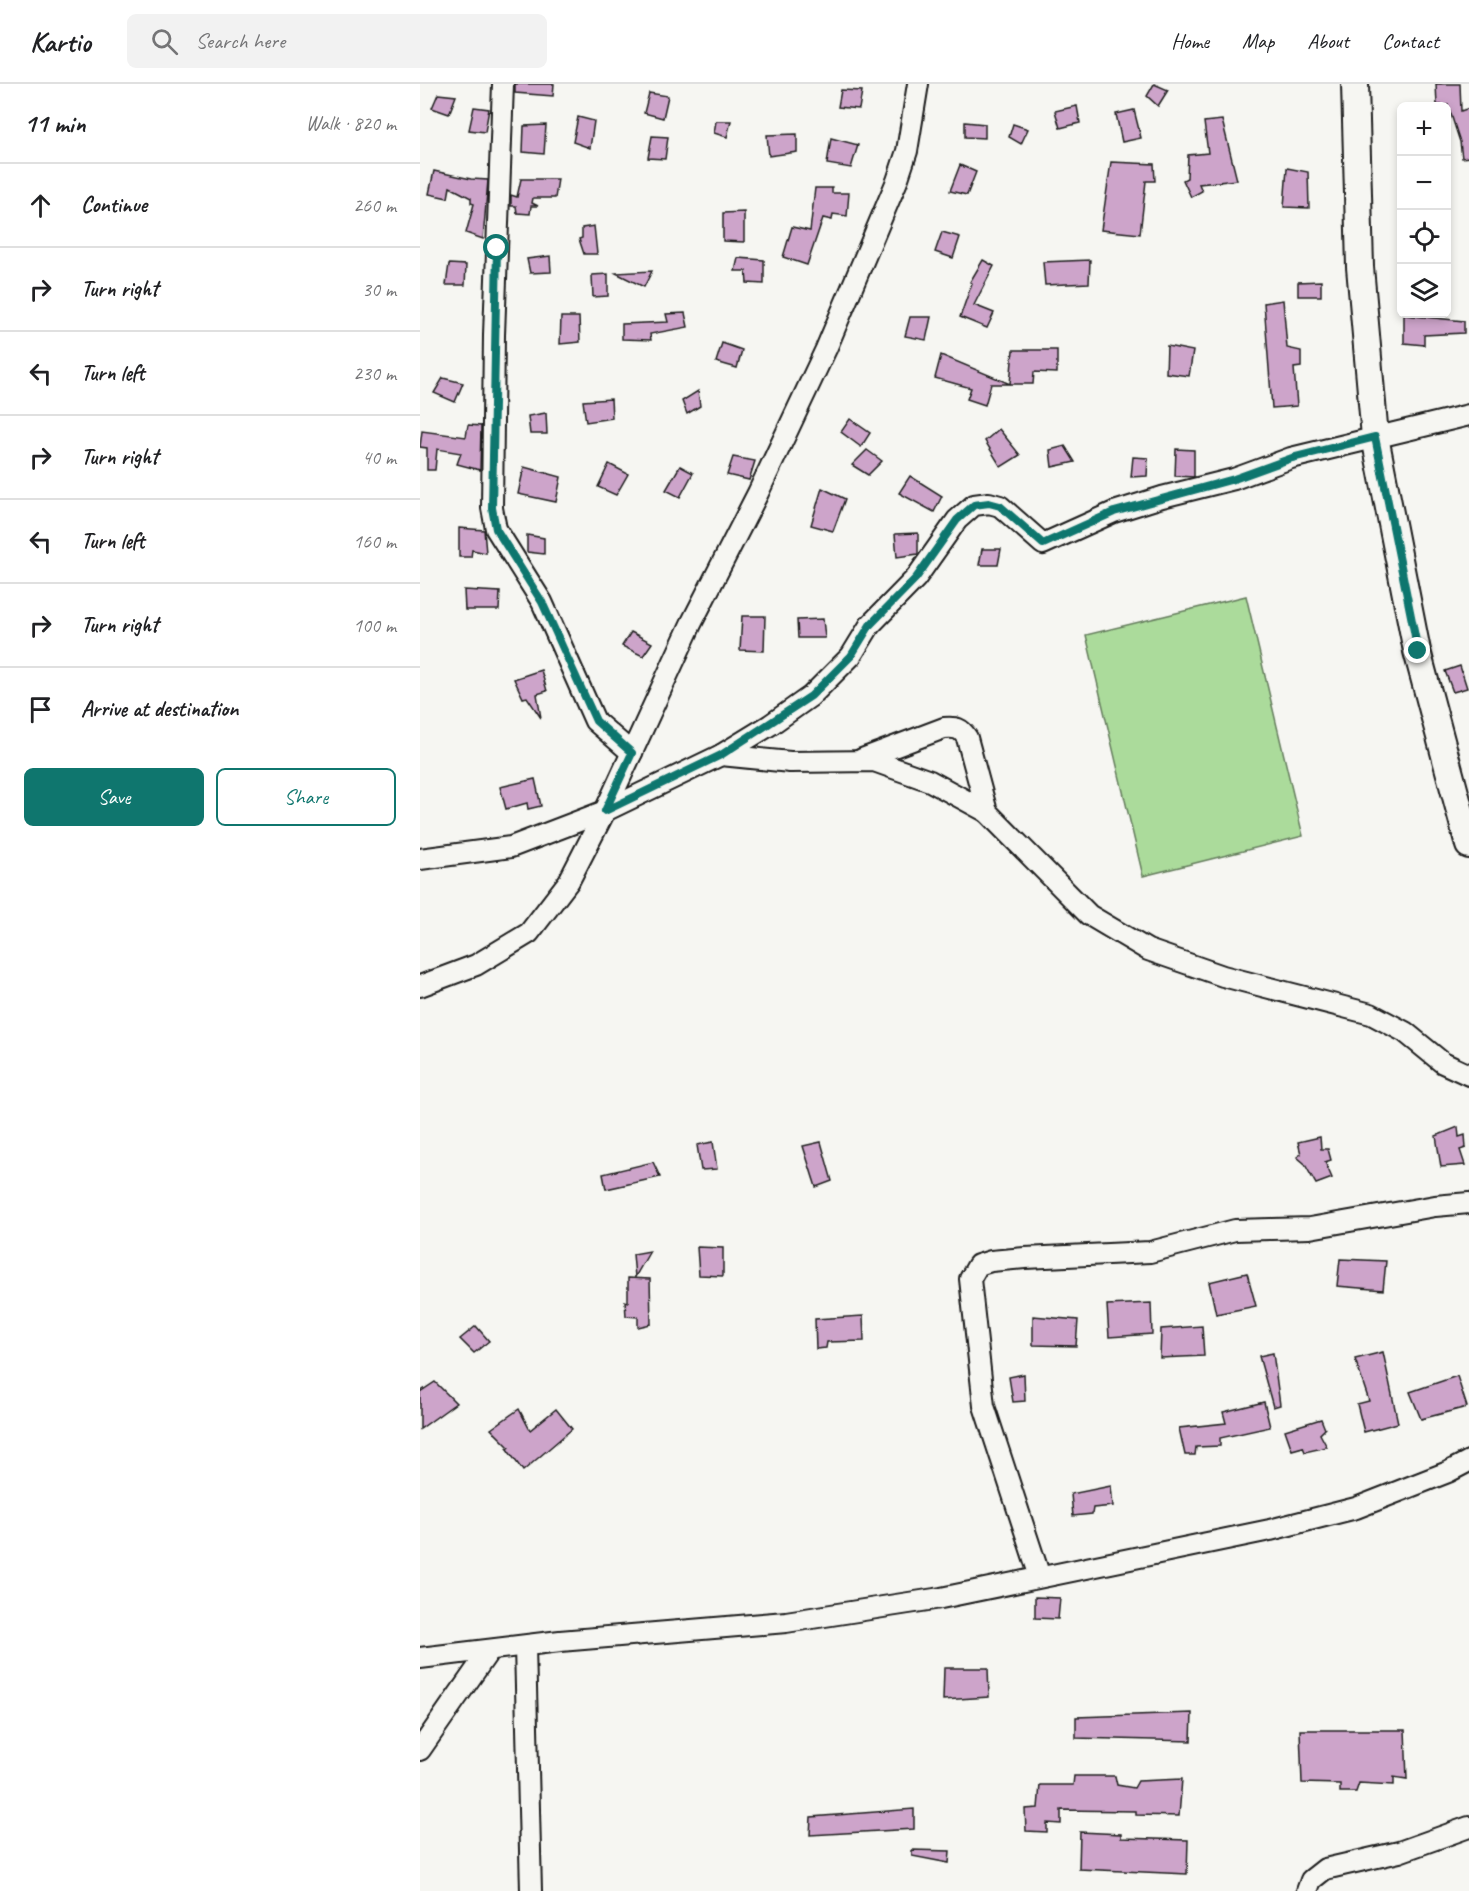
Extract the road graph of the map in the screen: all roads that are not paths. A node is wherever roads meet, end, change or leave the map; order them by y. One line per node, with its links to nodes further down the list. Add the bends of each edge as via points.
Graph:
1 (503, 84): 6 (street, via 494,334 492,508 496,529 542,602 596,721)
2 (918, 84): 6 (street, via 907,151 830,339)
3 (1355, 84): 5 (main road, via 1360,267)
4 (1469, 415): 5 (street)
5 (1375, 437): 7 (street, via 1114,512 1043,544 1000,506 974,505 964,511 916,578 870,625 851,656 828,680 770,725); 11 (main road, via 1418,651)
6 (632, 753): 9 (street)
7 (721, 755): 8 (street, via 790,762); 9 (street)
8 (859, 760): 10 (street, via 874,761 930,781); 10 (street, via 944,728 963,730)
9 (605, 811): 12 (street, via 511,847); 13 (street, via 569,881 529,933 476,965)
10 (987, 812): 14 (street, via 1089,915 1148,950 1222,976 1371,1014 1405,1032 1443,1063)
11 (1469, 845)
12 (420, 859)
13 (420, 986)
14 (1469, 1075)
15 (1469, 1203): 17 (street, via 1310,1228 1235,1230 1150,1252 1025,1258 978,1265 970,1279 984,1406)
16 (1469, 1461): 17 (street, via 1356,1508 1270,1530)
17 (1040, 1577): 18 (street, via 941,1598 786,1622)
18 (525, 1646): 19 (street); 23 (street)
19 (489, 1651): 20 (street); 21 (street)
20 (420, 1658)
21 (420, 1750)
22 (1469, 1827): 24 (street, via 1399,1852 1325,1869 1311,1880)
23 (531, 1891)
24 (1307, 1891)

